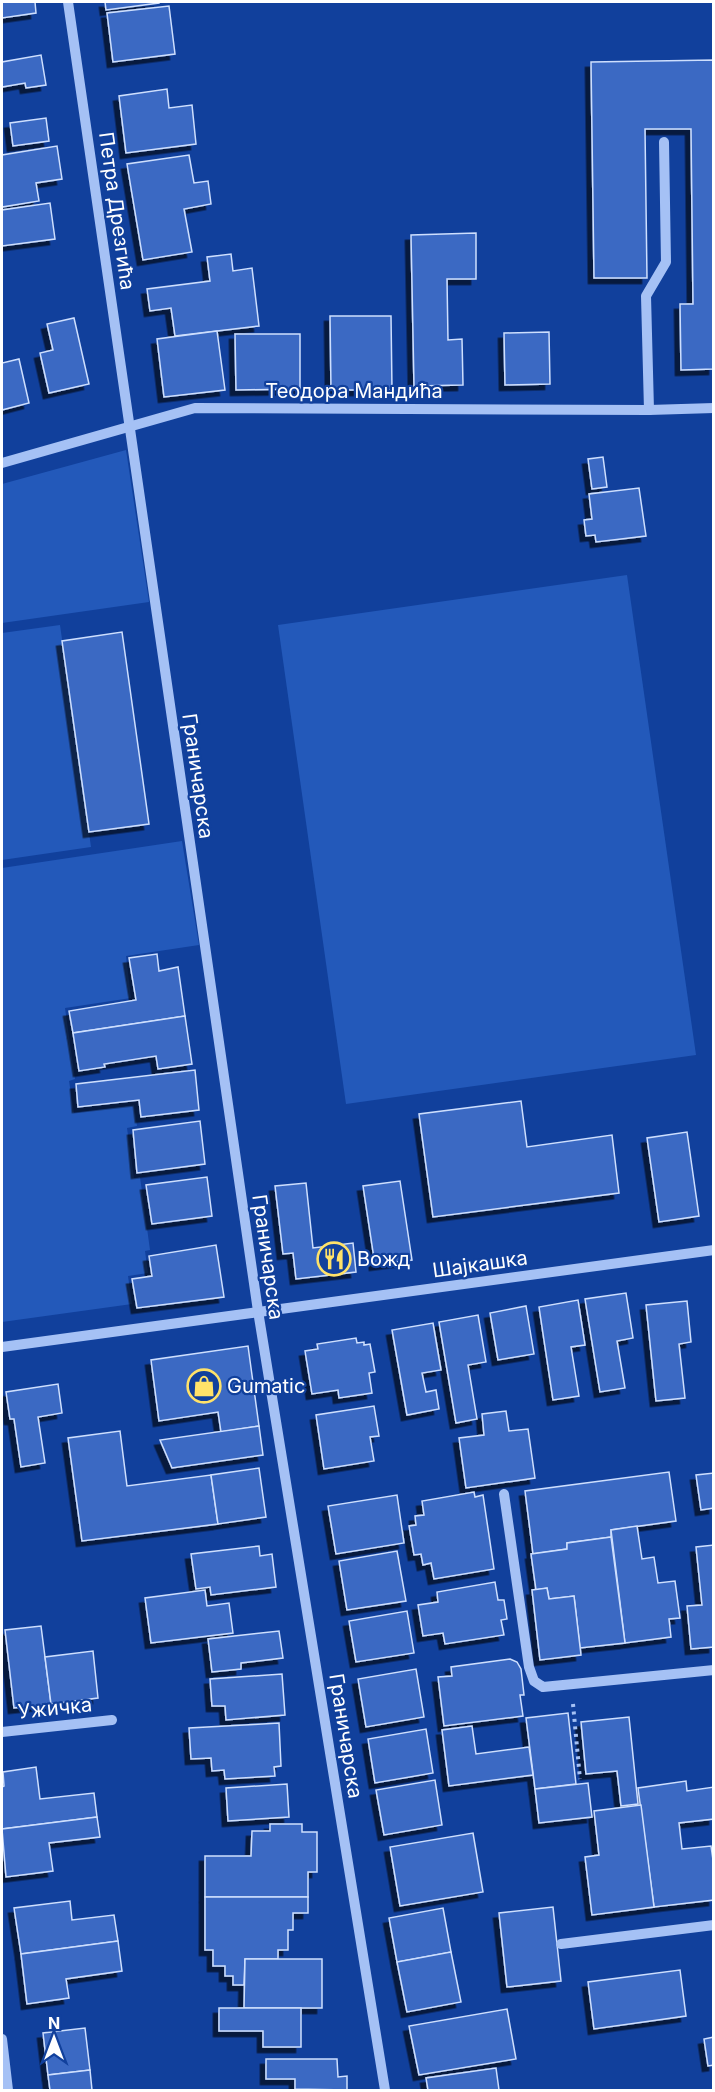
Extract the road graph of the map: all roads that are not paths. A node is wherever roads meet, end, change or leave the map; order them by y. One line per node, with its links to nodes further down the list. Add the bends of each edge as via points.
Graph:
1 (69, 2): 5 (street, Петра Дрезгића)
2 (664, 142): 4 (street, via 666,262 646,296)
3 (714, 408): 4 (street, Теодора Мандића)
4 (649, 410): 5 (street, Теодора Мандића, via 195,408)
5 (129, 426): 6 (street, Теодора Мандића); 8 (street, Граничарска)
6 (2, 463)
7 (714, 1250): 8 (street, Шајкашка)
8 (258, 1311): 9 (street, Шајкашка); 18 (street, Граничарска)
9 (2, 1347)
10 (504, 1494): 11 (street, via 534,1681 543,1687)
11 (714, 1670)
12 (112, 1720): 13 (street, Ужичка)
13 (2, 1732)
14 (714, 1925): 15 (street)
15 (561, 1944)
16 (2, 2039): 17 (street)
17 (8, 2091)
18 (385, 2091)

